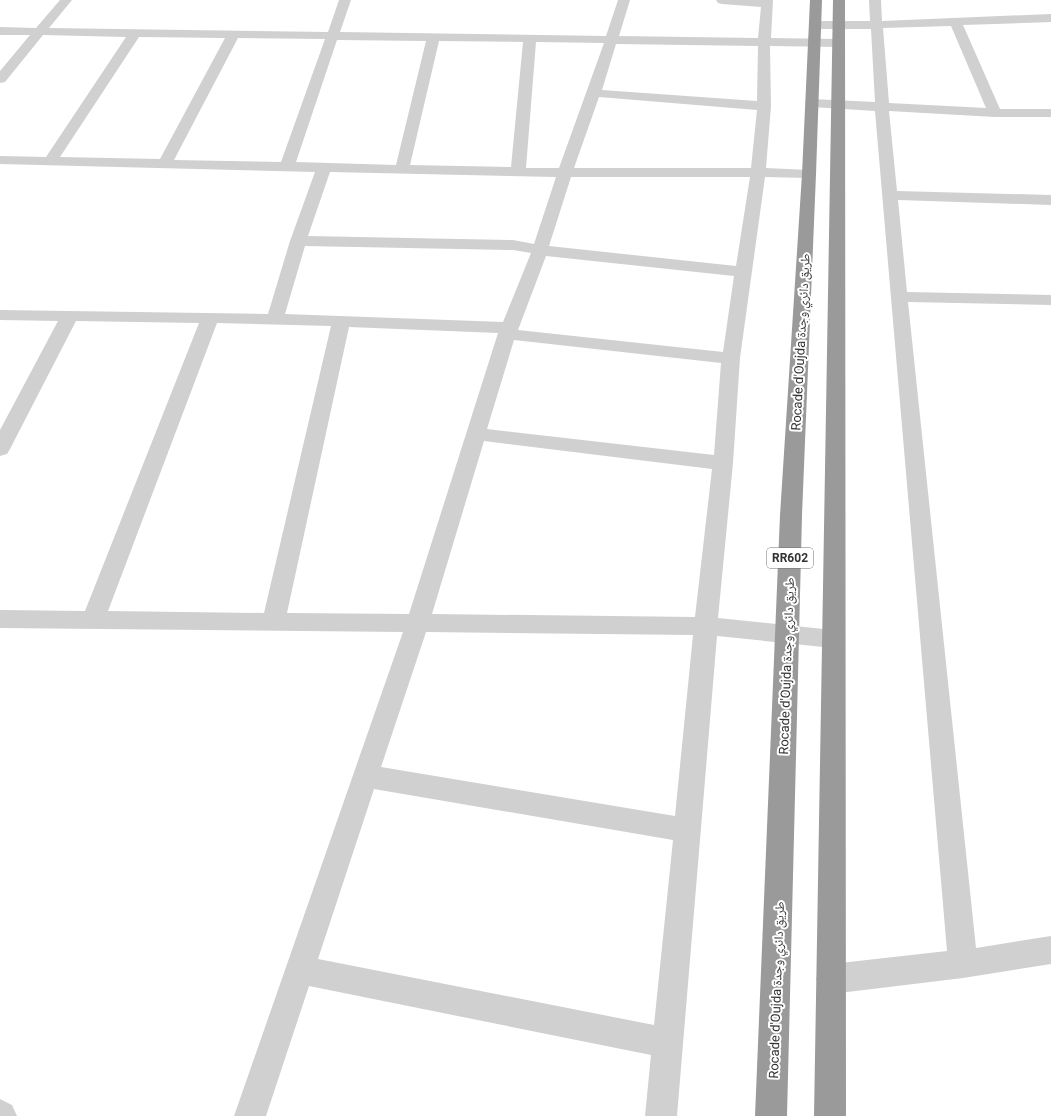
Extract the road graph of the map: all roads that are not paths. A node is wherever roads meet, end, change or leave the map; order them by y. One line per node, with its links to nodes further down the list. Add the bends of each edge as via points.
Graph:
1 (66, 0): 13 (street)
2 (345, 0): 18 (street)
3 (624, 0): 21 (street)
4 (722, 0): 8 (street)
5 (816, 0): 15 (highway, Rocade d'Oujda طريق دائري وجدة / RR602)
6 (839, 0): 16 (highway)
7 (875, 0): 11 (street)
8 (767, 2): 22 (street)
9 (1051, 18): 10 (street)
10 (956, 22): 11 (street); 30 (street)
11 (876, 25): 16 (street); 28 (street)
12 (0, 31): 13 (street)
13 (40, 32): 14 (street); 23 (street)
14 (135, 33): 17 (street); 32 (street)
15 (815, 34): 16 (street); 16 (street); 22 (street); 25 (highway, Rocade d'Oujda طريق دائري وجدة / RR602)
16 (839, 34): 26 (highway)
17 (233, 35): 18 (street); 33 (street)
18 (332, 37): 19 (street); 34 (street)
19 (433, 38): 20 (street); 36 (street)
20 (530, 39): 21 (street); 37 (street)
21 (610, 40): 22 (street); 24 (street)
22 (764, 42): 27 (street)
23 (0, 79)
24 (594, 93): 27 (street); 39 (street)
25 (812, 103): 26 (street); 40 (highway, Rocade d'Oujda طريق دائري وجدة / RR602)
26 (838, 105): 28 (street); 42 (highway)
27 (764, 106): 38 (street)
28 (882, 107): 30 (street); 41 (street)
29 (1051, 113): 30 (street)
30 (995, 114)
31 (0, 160): 32 (street)
32 (50, 161): 33 (street)
33 (165, 163): 34 (street)
34 (287, 166): 35 (street)
35 (324, 167): 36 (street); 44 (street)
36 (402, 169): 37 (street)
37 (518, 172): 39 (street)
38 (758, 172): 39 (street); 40 (street); 46 (street)
39 (566, 173): 45 (street)
40 (808, 184): 42 (highway); 64 (highway, Rocade d'Oujda طريق دائري وجدة / RR602, via 790,515)
41 (890, 195): 43 (street); 47 (street)
42 (837, 198): 65 (highway)
43 (1051, 200)
44 (298, 241): 45 (street, via 513,245); 52 (street)
45 (540, 250): 46 (street); 54 (street)
46 (743, 272): 55 (street)
47 (899, 297): 48 (street); 69 (street)
48 (1051, 300)
49 (0, 315): 50 (street)
50 (70, 316): 51 (street); 57 (street)
51 (210, 318): 52 (street); 60 (street)
52 (275, 319): 53 (street)
53 (341, 322): 54 (street); 61 (street)
54 (509, 331): 55 (street); 56 (street)
55 (731, 358): 58 (street)
56 (476, 434): 58 (street); 62 (street)
57 (0, 449)
58 (723, 463): 63 (street)
59 (0, 618): 60 (street)
60 (93, 620): 61 (street)
61 (273, 622): 62 (street)
62 (417, 624): 63 (street); 66 (street)
63 (706, 626): 64 (street); 67 (street)
64 (788, 635): 65 (street); 75 (highway, Rocade d'Oujda طريق دائري وجدة / RR602)
65 (833, 639): 71 (highway)
66 (365, 776): 67 (street); 70 (street)
67 (687, 830): 72 (street)
68 (1051, 950): 69 (street)
69 (963, 964): 71 (street)
70 (300, 970): 72 (street); 73 (street)
71 (831, 980): 76 (highway)
72 (668, 1043): 74 (street)
73 (250, 1116)
74 (661, 1116)
75 (772, 1116)
76 (830, 1116)

